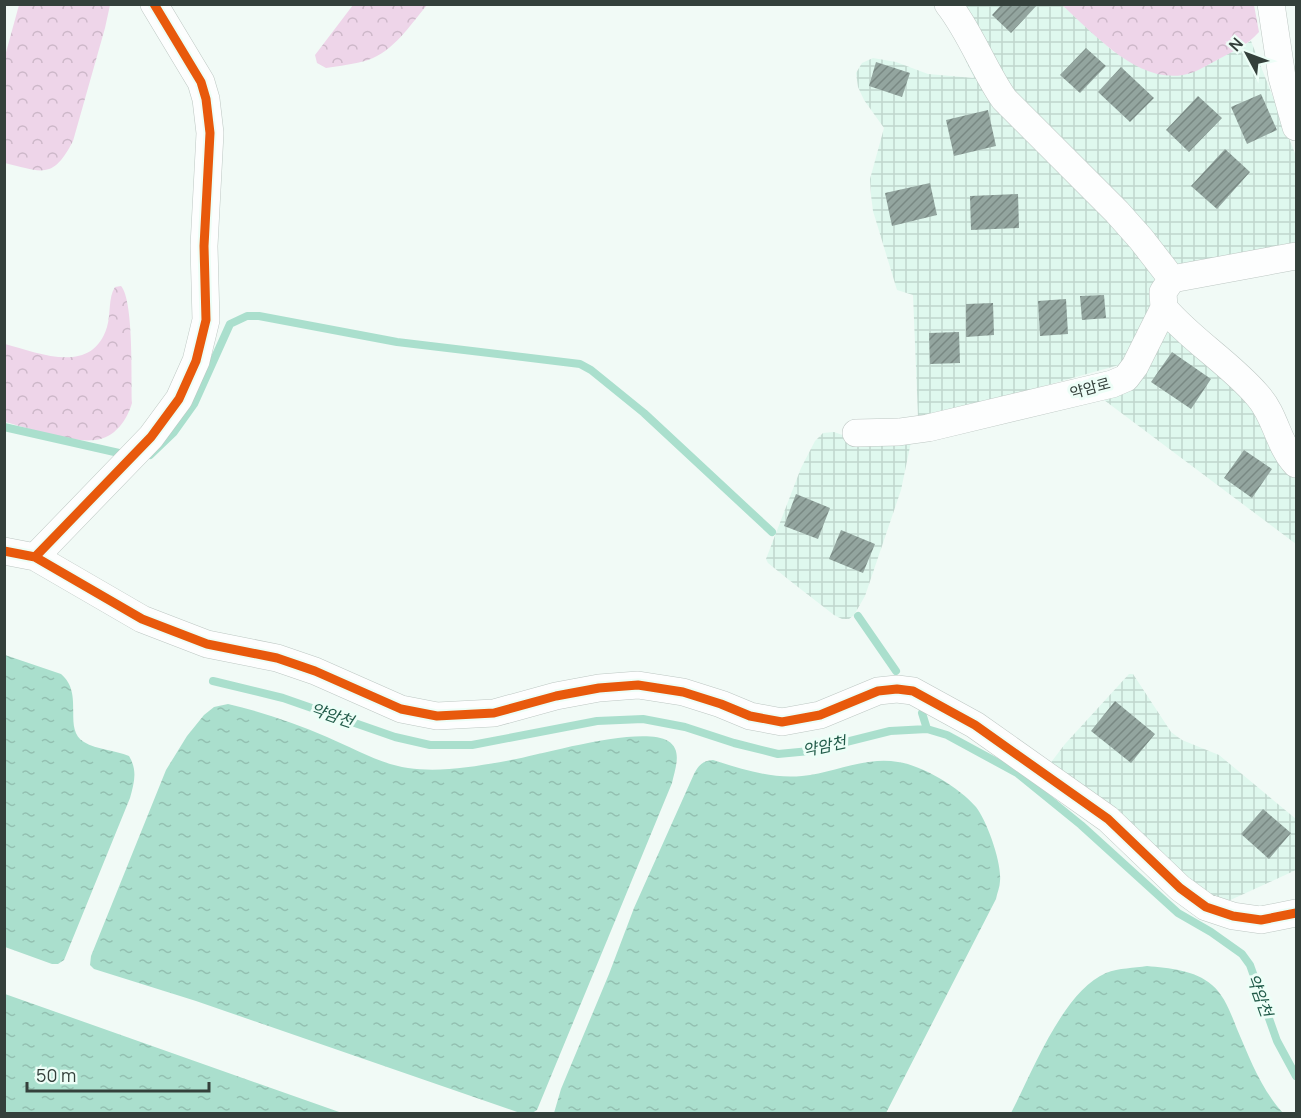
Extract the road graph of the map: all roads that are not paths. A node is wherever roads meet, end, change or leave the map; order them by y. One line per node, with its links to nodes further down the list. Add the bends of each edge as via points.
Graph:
1 (154, 4): 11 (street, via 201,81 206,99 210,133 204,246 206,320 196,361 178,399 151,437)
2 (948, 4): 6 (street, via 1004,99 1117,212)
3 (1271, 4): 4 (street, via 1282,77)
4 (1296, 128)
5 (1296, 256): 6 (street)
6 (1172, 279): 7 (street, 약암로, via 1163,292)
7 (1164, 308): 8 (street, 약암로, via 1135,366 1119,381 928,428); 9 (street, via 1260,397)
8 (856, 433)
9 (1296, 464)
10 (4, 551): 11 (street)
11 (35, 557): 12 (street, via 142,620 207,644 277,658 401,709 437,716 494,713 556,696 638,685 682,692 750,716 782,722 820,715 879,692 913,691 975,725 1108,819 1180,888 1206,907 1261,920)
12 (1296, 913)

